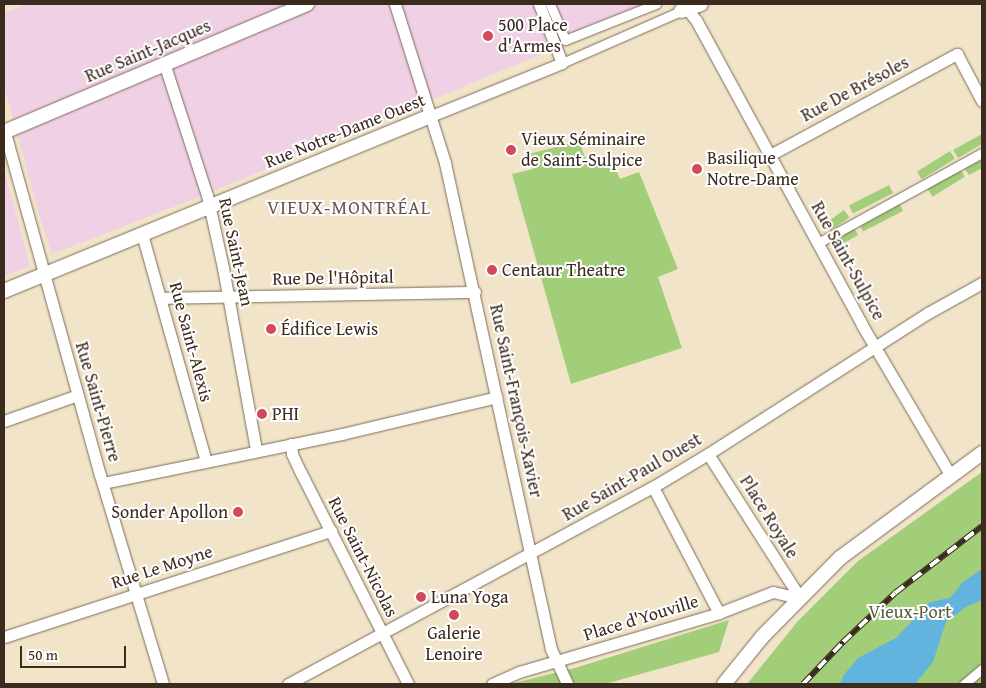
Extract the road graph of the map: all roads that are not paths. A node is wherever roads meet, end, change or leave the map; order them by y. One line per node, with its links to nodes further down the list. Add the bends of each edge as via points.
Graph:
1 (306, 4): 9 (street, Rue Saint-Jacques)
2 (395, 4): 11 (street, Rue Saint-François-Xavier)
3 (539, 4): 8 (street)
4 (550, 4): 5 (street, via 565,40)
5 (656, 4)
6 (701, 4): 7 (street, Rue Notre-Dame Ouest)
7 (682, 8): 8 (street, Rue Notre-Dame Ouest); 14 (street, Rue Saint-Sulpice, via 696,20)
8 (562, 62): 11 (street, Rue Notre-Dame Ouest)
9 (165, 66): 12 (street, Rue Saint-Jacques); 15 (street, Rue Saint-Jean)
10 (982, 101): 14 (street, Rue De Brésoles, via 957,54)
11 (431, 116): 15 (street, Rue Notre-Dame Ouest); 21 (street, Rue Saint-François-Xavier)
12 (4, 131): 18 (street, Rue Saint-Pierre)
13 (982, 153): 17 (street)
14 (770, 155): 17 (street, Rue Saint-Sulpice)
15 (209, 207): 16 (street, Rue Notre-Dame Ouest); 22 (street, Rue Saint-Jean)
16 (142, 234): 18 (street, Rue Notre-Dame Ouest); 23 (street, Rue Saint-Alexis)
17 (818, 243): 24 (street, Rue Saint-Sulpice)
18 (44, 275): 20 (street, Rue Notre-Dame Ouest); 25 (street, Rue Saint-Pierre)
19 (982, 283): 24 (street, Rue Saint-Paul Ouest)
20 (4, 291)
21 (474, 292): 22 (street, Rue De l'Hôpital); 26 (street, Rue Saint-François-Xavier)
22 (228, 297): 23 (street, Rue De l'Hôpital); 29 (street, Rue Saint-Jean)
23 (161, 298): 32 (street, Rue Saint-Alexis)
24 (875, 346): 31 (street, Rue Saint-Paul Ouest); 33 (street, Rue Saint-Sulpice)
25 (78, 395): 27 (street); 34 (street, Rue Saint-Pierre)
26 (497, 397): 28 (street); 37 (street, Rue Saint-François-Xavier)
27 (4, 421)
28 (291, 444): 29 (street); 36 (street, Rue Saint-Nicolas, via 298,466)
29 (256, 450): 32 (street)
30 (982, 453): 33 (street)
31 (708, 454): 35 (street, Rue Saint-Paul Ouest); 39 (street, Place Royale)
32 (206, 461): 34 (street)
33 (951, 476): 39 (street, via 840,558)
34 (103, 483): 38 (street, Rue Saint-Pierre)
35 (653, 487): 37 (street, Rue Saint-Paul Ouest); 40 (street)
36 (331, 531): 38 (street, Rue Le Moyne); 41 (street, Rue Saint-Nicolas)
37 (530, 552): 41 (street, Rue Saint-Paul Ouest); 43 (street, Rue Saint-François-Xavier)
38 (137, 594): 42 (street, Rue Le Moyne); 45 (street, Rue Saint-Pierre)
39 (800, 598): 40 (street, Place d'Youville, via 773,592); 50 (street, via 762,636)
40 (719, 613): 43 (street, Place d'Youville)
41 (383, 634): 46 (street, Rue Saint-Paul Ouest); 47 (street, Rue Saint-Nicolas)
42 (4, 637)
43 (556, 663): 48 (street, Place d'Youville, via 519,672); 49 (street, Rue Saint-François-Xavier)
44 (982, 669): 51 (street)
45 (163, 684)
46 (288, 684)
47 (408, 684)
48 (492, 684)
49 (567, 684)
50 (724, 684)
51 (964, 684)

